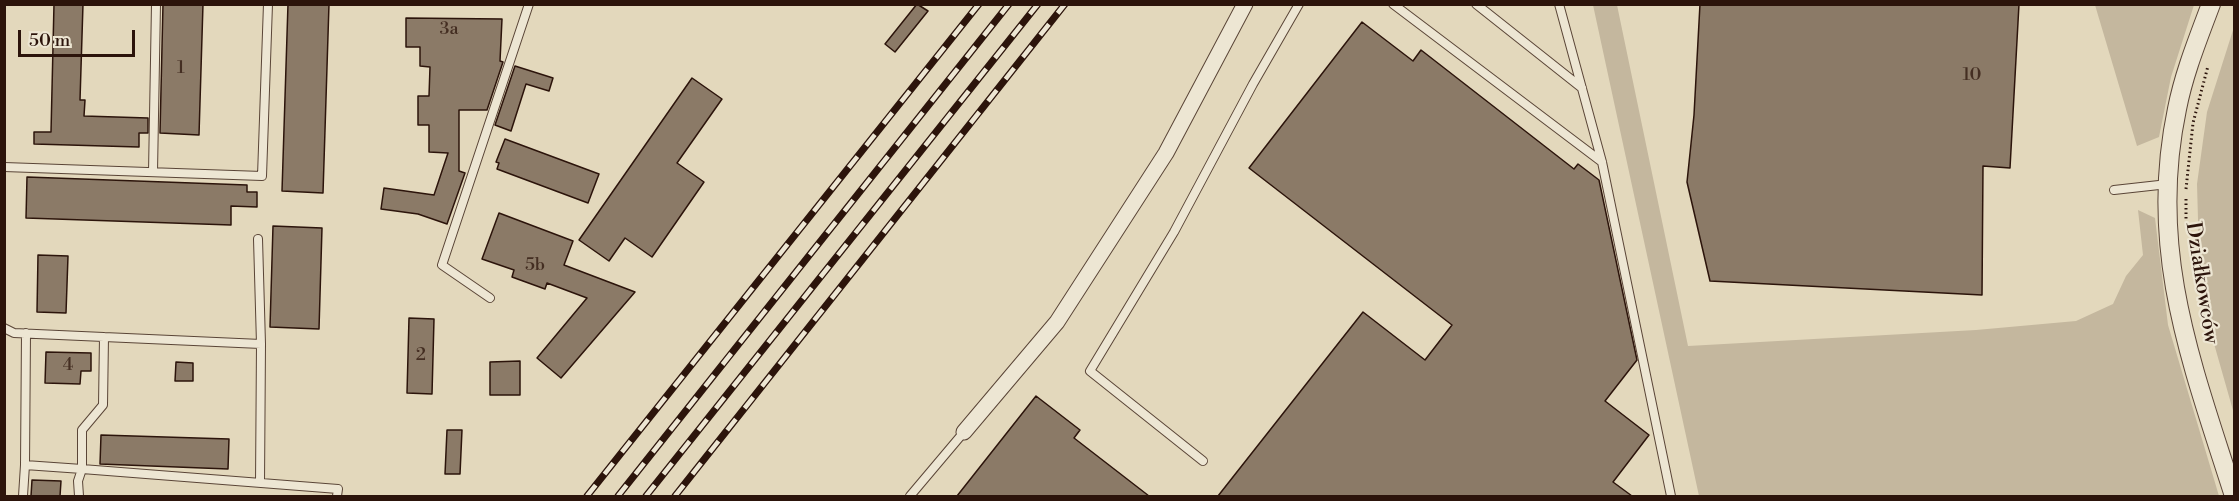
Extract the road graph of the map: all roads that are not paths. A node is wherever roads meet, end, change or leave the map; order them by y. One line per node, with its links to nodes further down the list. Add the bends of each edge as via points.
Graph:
1 (156, 4): 13 (lane)
2 (268, 4): 13 (lane, via 262,176)
3 (529, 4): 17 (lane, via 442,265)
4 (1245, 4): 22 (street, via 1166,153 1057,322)
5 (1299, 4): 23 (lane, via 1174,232 1090,371)
6 (1394, 4): 11 (lane)
7 (1476, 4): 10 (lane)
8 (1559, 4): 10 (lane)
9 (2211, 4): 14 (street, Działkowców, via 2177,109)
10 (1582, 88): 11 (lane)
11 (1602, 162): 31 (lane)
12 (4, 167): 13 (lane)
13 (153, 172)
14 (2168, 184): 15 (lane); 32 (street, Działkowców, via 2168,238 2180,318)
15 (2114, 190)
16 (258, 239): 21 (lane)
17 (490, 298)
18 (4, 328): 19 (lane)
19 (26, 333): 20 (lane); 24 (lane)
20 (104, 337): 21 (lane); 25 (lane, via 102,405 82,430)
21 (261, 344): 26 (lane)
22 (964, 432): 30 (lane)
23 (1203, 460)
24 (25, 465): 25 (lane); 27 (lane)
25 (82, 469): 26 (lane); 28 (lane)
26 (260, 483): 29 (lane, via 338,489)
27 (23, 496)
28 (79, 496)
29 (337, 496)
30 (910, 496)
31 (1671, 496)
32 (2234, 496)

